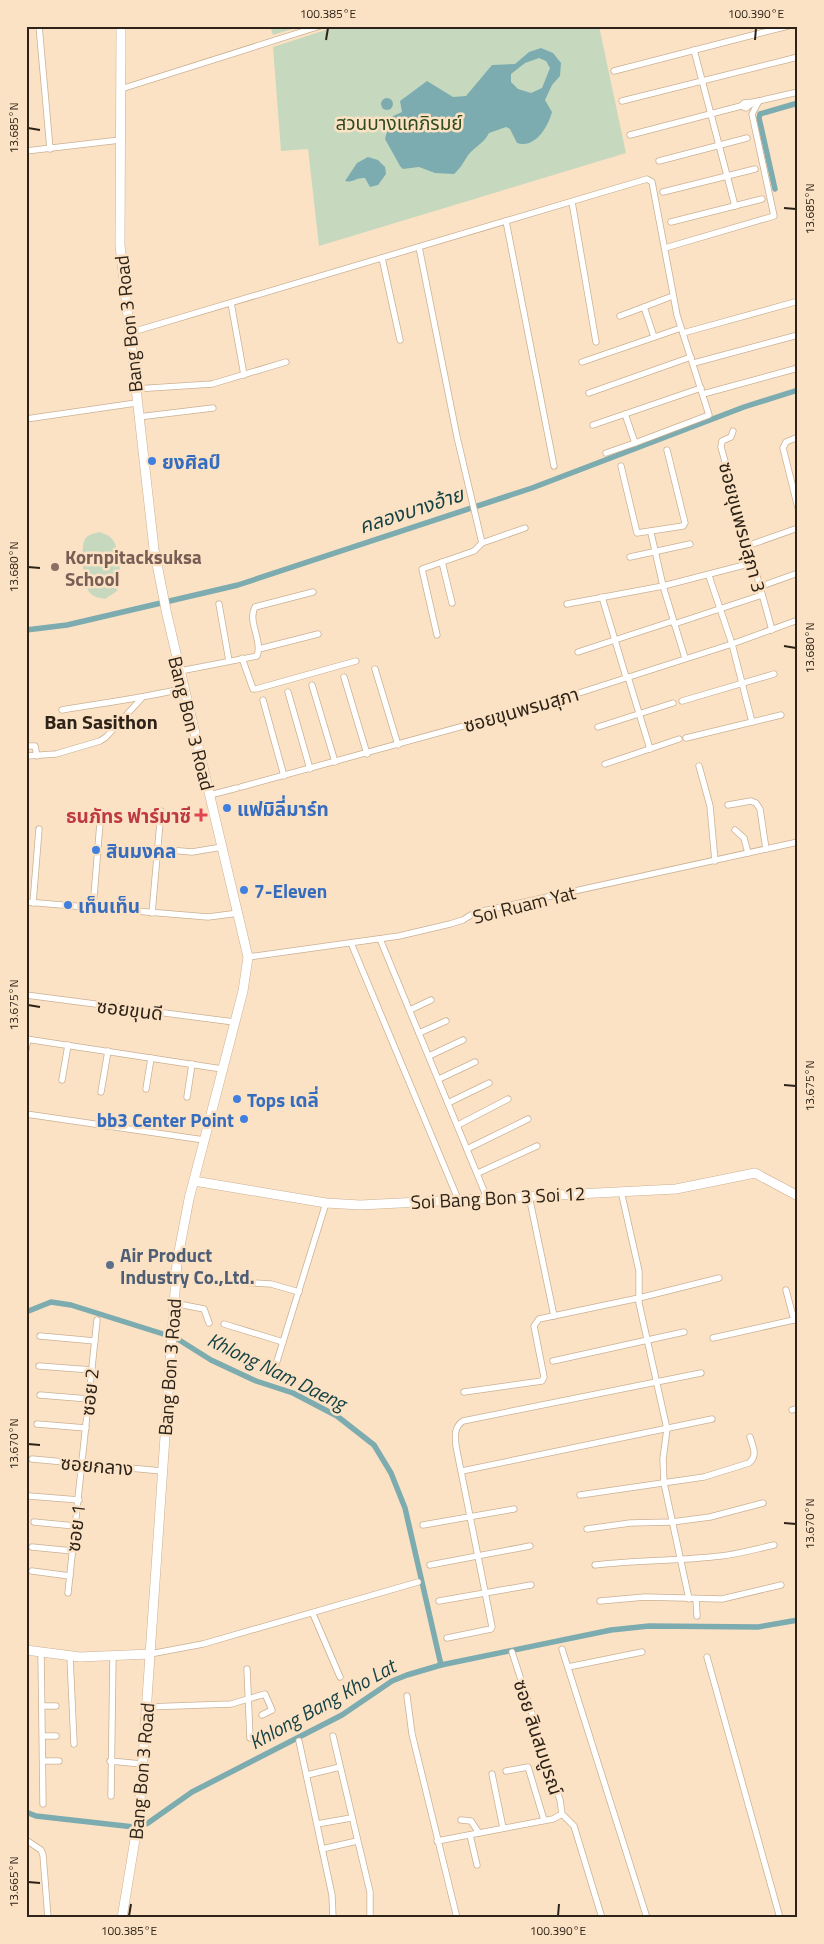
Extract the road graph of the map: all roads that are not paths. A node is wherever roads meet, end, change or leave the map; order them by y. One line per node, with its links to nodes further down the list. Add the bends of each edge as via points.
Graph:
1 (40, 26): 18 (street)
2 (121, 26): 9 (main road, Bang Bon 3 Road)
3 (320, 26): 9 (street)
4 (788, 26): 5 (street)
5 (694, 50): 7 (street); 8 (street)
6 (798, 56): 8 (street)
7 (614, 71)
8 (702, 81): 11 (street); 13 (street)
9 (121, 89): 16 (main road, Bang Bon 3 Road)
10 (798, 92): 12 (street)
11 (622, 101)
12 (757, 102): 13 (street); 30 (street, via 752,114 774,216)
13 (711, 114): 14 (street); 17 (street)
14 (630, 135)
15 (747, 138): 17 (street)
16 (120, 140): 18 (street); 38 (main road, Bang Bon 3 Road, via 118,218)
17 (719, 146): 20 (street); 22 (street)
18 (50, 149): 19 (street)
19 (26, 152)
20 (659, 161)
21 (754, 170): 22 (street)
22 (727, 176): 23 (street); 26 (street)
23 (663, 192)
24 (762, 199): 26 (street)
25 (572, 202): 27 (street); 30 (street, via 644,179 650,180); 42 (street)
26 (735, 206): 28 (street)
27 (506, 222): 29 (street); 62 (street)
28 (671, 222)
29 (419, 247): 31 (street); 68 (street)
30 (665, 248): 37 (street)
31 (382, 258): 34 (street); 41 (street)
32 (670, 297): 35 (street)
33 (795, 302): 37 (street)
34 (231, 303): 38 (street); 47 (street)
35 (644, 308): 36 (street); 40 (street)
36 (620, 316)
37 (682, 330): 40 (street); 43 (street)
38 (129, 333): 48 (main road, Bang Bon 3 Road)
39 (798, 335): 43 (street)
40 (654, 337): 45 (street)
41 (400, 340)
42 (596, 342)
43 (693, 360): 49 (street); 50 (street)
44 (286, 362): 47 (street)
45 (582, 362)
46 (798, 368): 49 (street)
47 (244, 375): 48 (street, via 212,384)
48 (135, 389): 51 (main road, Bang Bon 3 Road)
49 (702, 391): 53 (street); 59 (street, via 709,415)
50 (589, 394)
51 (136, 403): 54 (main road, Bang Bon 3 Road); 55 (street)
52 (212, 408): 54 (street)
53 (625, 414): 56 (street); 59 (street)
54 (138, 417): 100 (main road, Bang Bon 3 Road, via 154,549)
55 (26, 419)
56 (593, 426)
57 (733, 431): 70 (street, ซอยขุนพรมสุภา 3, via 731,437 720,443)
58 (798, 437): 64 (street, via 786,442 783,448)
59 (636, 443): 61 (street)
60 (667, 450): 67 (street, via 685,525)
61 (606, 453)
62 (554, 466)
63 (621, 466): 67 (street, via 636,532)
64 (798, 508)
65 (525, 528): 68 (street)
66 (795, 529): 70 (street)
67 (651, 533): 71 (street)
68 (482, 543): 73 (street, via 474,551)
69 (690, 544): 71 (street)
70 (748, 546): 74 (street, ซอยขุนพรมสุภา 3)
71 (654, 553): 72 (street); 77 (street)
72 (630, 556)
73 (442, 562): 82 (street); 90 (street, via 426,566 421,571)
74 (752, 563): 76 (street); 78 (street, ซอยขุนพรมสุภา 3)
75 (798, 573): 78 (street)
76 (709, 576): 77 (street); 85 (street)
77 (663, 586): 81 (street); 87 (street)
78 (759, 587): 80 (street, ซอยขุนพรมสุภา 3)
79 (313, 592): 93 (street, via 255,607 253,613)
80 (762, 595): 85 (street); 88 (street, ซอยขุนพรมสุภา 3)
81 (602, 597): 84 (street); 91 (street)
82 (452, 603)
83 (219, 604): 97 (street)
84 (567, 604)
85 (720, 609): 87 (street); 92 (street)
86 (798, 620): 88 (street, ซอยขุนพรมสุภา)
87 (673, 623): 91 (street); 96 (street)
88 (772, 630): 92 (street, ซอยขุนพรมสุภา)
89 (318, 634): 93 (street)
90 (437, 635)
91 (615, 641): 94 (street); 103 (street)
92 (732, 644): 96 (street, ซอยขุนพรมสุภา); 104 (street)
93 (259, 649): 95 (street, via 257,656)
94 (578, 652)
95 (242, 658): 97 (street); 98 (street, via 249,681 256,689)
96 (685, 658): 103 (street, ซอยขุนพรมสุภา)
97 (229, 661): 100 (street)
98 (356, 661)
99 (375, 669): 117 (street)
100 (180, 671): 106 (main road, Bang Bon 3 Road)
101 (774, 674): 104 (street)
102 (344, 677): 120 (street)
103 (627, 677): 113 (street); 117 (street, ซอยขุนพรมสุภา)
104 (742, 684): 110 (street); 115 (street)
105 (312, 686): 123 (street)
106 (185, 688): 108 (street); 128 (main road, Bang Bon 3 Road)
107 (288, 692): 126 (street)
108 (141, 699): 112 (street, via 126,698); 122 (street, via 100,741)
109 (264, 700): 127 (street)
110 (682, 701)
111 (672, 703): 113 (street)
112 (62, 710)
113 (638, 714): 116 (street); 119 (street)
114 (781, 715): 115 (street)
115 (752, 722): 119 (street)
116 (598, 727)
117 (398, 745): 120 (street, ซอยขุนพรมสุภา)
118 (26, 746): 122 (street, via 35,746)
119 (650, 749): 124 (street)
120 (367, 754): 123 (street, ซอยขุนพรมสุภา)
121 (26, 756): 122 (street)
122 (37, 756)
123 (335, 762): 126 (street, ซอยขุนพรมสุภา)
124 (605, 764)
125 (699, 766): 139 (street, via 710,806)
126 (310, 769): 127 (street, ซอยขุนพรมสุภา)
127 (284, 776): 128 (street, ซอยขุนพรมสุภา)
128 (210, 795): 135 (main road, Bang Bon 3 Road)
129 (728, 805): 137 (street, via 756,803 760,809)
130 (161, 811): 136 (street)
131 (100, 823): 141 (street)
132 (39, 830): 140 (street)
133 (735, 830): 138 (street, via 744,838)
134 (798, 842): 137 (street, Soi Ruam Yat)
135 (222, 848): 136 (street, via 192,852); 143 (main road, Bang Bon 3 Road)
136 (158, 849): 142 (street)
137 (766, 849): 138 (street, Soi Ruam Yat)
138 (748, 853): 139 (street, Soi Ruam Yat)
139 (715, 861): 144 (street, Soi Ruam Yat, via 474,913 450,924)
140 (29, 903): 141 (street)
141 (93, 908): 142 (street)
142 (152, 913): 143 (street, via 208,917)
143 (239, 913): 146 (main road, Bang Bon 3 Road)
144 (380, 938): 145 (street, Soi Ruam Yat); 149 (street)
145 (351, 943): 146 (street, Soi Ruam Yat); 183 (street)
146 (248, 957): 151 (main road, Bang Bon 3 Road)
147 (26, 995): 151 (street, ซอยขุนดี)
148 (431, 1000): 149 (street)
149 (410, 1010): 152 (street)
150 (446, 1021): 152 (street)
151 (234, 1022): 162 (main road, Bang Bon 3 Road)
152 (419, 1033): 158 (street)
153 (27, 1039): 155 (street); 156 (street)
154 (463, 1040): 158 (street)
155 (68, 1045): 157 (street); 164 (street)
156 (26, 1049)
157 (108, 1051): 159 (street); 167 (street)
158 (429, 1056): 163 (street)
159 (152, 1058): 161 (street); 166 (street)
160 (476, 1062): 163 (street)
161 (192, 1064): 162 (street); 168 (street)
162 (222, 1069): 174 (main road, Bang Bon 3 Road)
163 (439, 1079): 170 (street)
164 (62, 1080)
165 (489, 1083): 170 (street)
166 (146, 1089)
167 (102, 1092)
168 (187, 1097)
169 (508, 1099): 173 (street)
170 (448, 1103): 173 (street)
171 (26, 1114): 174 (street)
172 (528, 1120): 176 (street)
173 (458, 1125): 176 (street)
174 (204, 1140): 178 (main road, Bang Bon 3 Road)
175 (537, 1146): 177 (street)
176 (468, 1148): 177 (street)
177 (478, 1173): 182 (street)
178 (194, 1181): 184 (main road, Soi Bang Bon 3 Soi 12); 190 (main road, Bang Bon 3 Road, via 180,1241)
179 (621, 1191): 180 (main road, Soi Bang Bon 3 Soi 12); 181 (main road, Soi Bang Bon 3 Soi 12, via 676,1189 755,1173); 189 (street, via 639,1271)
180 (529, 1196): 182 (main road, Soi Bang Bon 3 Soi 12); 191 (street)
181 (798, 1196)
182 (487, 1198): 183 (main road, Soi Bang Bon 3 Soi 12)
183 (458, 1199): 184 (main road, Soi Bang Bon 3 Soi 12, via 360,1205)
184 (326, 1203): 188 (street)
185 (719, 1278): 189 (street)
186 (234, 1282): 188 (street, via 271,1284)
187 (786, 1290): 193 (street)
188 (299, 1292): 201 (street)
189 (639, 1298): 191 (street); 199 (street)
190 (174, 1303): 194 (street, via 204,1309); 218 (main road, Bang Bon 3 Road)
191 (554, 1316): 208 (street, via 539,1319 534,1326 544,1377 542,1381)
192 (97, 1320): 200 (street, ซอย 2)
193 (796, 1320): 198 (street)
194 (210, 1323)
195 (224, 1324): 201 (street)
196 (684, 1332): 199 (street)
197 (40, 1336): 200 (street)
198 (713, 1338)
199 (647, 1340): 202 (street); 207 (street)
200 (94, 1341): 204 (street, ซอย 2)
201 (283, 1342): 206 (street)
202 (553, 1361)
203 (39, 1366): 204 (street)
204 (92, 1370): 210 (street, ซอย 2)
205 (701, 1373): 207 (street)
206 (273, 1374)
207 (656, 1381): 214 (street); 219 (street, via 463,1421 455,1435)
208 (464, 1392)
209 (40, 1395): 210 (street)
210 (89, 1399): 213 (street, ซอย 2)
211 (712, 1419): 214 (street)
212 (37, 1424): 213 (street)
213 (86, 1428): 217 (street, ซอย 2)
214 (666, 1429): 219 (street); 220 (street)
215 (750, 1437): 220 (street, via 755,1454 749,1464 704,1477)
216 (32, 1459): 217 (street, ซอยกลาง)
217 (82, 1463): 218 (street, ซอยกลาง); 223 (street, ซอย 1)
218 (162, 1471): 258 (main road, Bang Bon 3 Road)
219 (462, 1471): 226 (street)
220 (664, 1483): 221 (street); 228 (street)
221 (580, 1495)
222 (29, 1496): 223 (street)
223 (79, 1500): 230 (street, ซอย 1)
224 (763, 1503): 228 (street, via 710,1517)
225 (514, 1509): 226 (street)
226 (471, 1517): 229 (street); 236 (street)
227 (34, 1522): 230 (street)
228 (672, 1522): 231 (street); 237 (street)
229 (423, 1525)
230 (76, 1526): 235 (street, ซอย 1)
231 (587, 1529)
232 (774, 1545): 237 (street, via 723,1556)
233 (530, 1546): 236 (street)
234 (32, 1547): 235 (street)
235 (72, 1551): 241 (street, ซอย 1)
236 (478, 1556): 238 (street); 246 (street)
237 (680, 1560): 239 (street); 247 (street)
238 (430, 1565)
239 (594, 1565)
240 (32, 1571): 241 (street)
241 (70, 1576): 245 (street, ซอย 1)
242 (418, 1582): 250 (street)
243 (531, 1585): 246 (street)
244 (781, 1585): 247 (street, via 722,1599)
245 (68, 1593)
246 (485, 1593): 248 (street); 252 (street, via 492,1628)
247 (692, 1599): 249 (street, via 646,1597); 251 (street)
248 (439, 1601)
249 (600, 1601)
250 (313, 1614): 258 (street, via 203,1644); 264 (street)
251 (698, 1616)
252 (447, 1638)
253 (562, 1649): 262 (street)
254 (26, 1650): 255 (main road)
255 (41, 1652): 259 (main road); 267 (street)
256 (512, 1652): 287 (street, ซอย สินสมบูรณ์)
257 (642, 1652): 262 (street)
258 (150, 1654): 260 (main road); 269 (main road, Bang Bon 3 Road)
259 (70, 1656): 260 (main road); 276 (street)
260 (113, 1656): 279 (street)
261 (707, 1657): 307 (street)
262 (568, 1667): 306 (street)
263 (247, 1669): 266 (street)
264 (340, 1677)
265 (407, 1696): 296 (street, via 412,1734)
266 (247, 1701): 269 (street); 270 (street, via 266,1695 272,1711); 274 (street)
267 (44, 1706): 268 (street); 271 (street)
268 (56, 1706)
269 (146, 1707): 280 (main road, Bang Bon 3 Road)
270 (262, 1715)
271 (44, 1736): 272 (street); 277 (street)
272 (56, 1736)
273 (333, 1736): 281 (street)
274 (250, 1738)
275 (299, 1741): 284 (street)
276 (74, 1744)
277 (44, 1761): 278 (street); 286 (street)
278 (59, 1761)
279 (110, 1761): 280 (street); 285 (street)
280 (142, 1764): 301 (main road, Bang Bon 3 Road, via 137,1835)
281 (340, 1768): 284 (street); 288 (street)
282 (506, 1771): 290 (street, via 528,1767)
283 (492, 1774): 292 (street)
284 (307, 1775): 291 (street)
285 (111, 1796)
286 (43, 1804)
287 (562, 1814): 290 (street, ซอย สินสมบูรณ์); 305 (street, via 574,1826)
288 (351, 1818): 291 (street); 297 (street)
289 (461, 1820): 293 (street, via 471,1822)
290 (544, 1820): 292 (street, ซอย สินสมบูรณ์)
291 (317, 1824): 298 (street)
292 (504, 1828): 293 (street, ซอย สินสมบูรณ์)
293 (479, 1833): 294 (street, ซอย สินสมบูรณ์)
294 (470, 1835): 296 (street, ซอย สินสมบูรณ์); 299 (street)
295 (26, 1840): 300 (street, via 43,1855)
296 (437, 1841): 304 (street)
297 (357, 1842): 298 (street); 303 (street, via 370,1892)
298 (322, 1849): 302 (street, via 332,1895)
299 (477, 1865)
300 (48, 1918)
301 (122, 1918)
302 (333, 1918)
303 (370, 1918)
304 (457, 1918)
305 (602, 1918)
306 (647, 1918)
307 (780, 1918)

